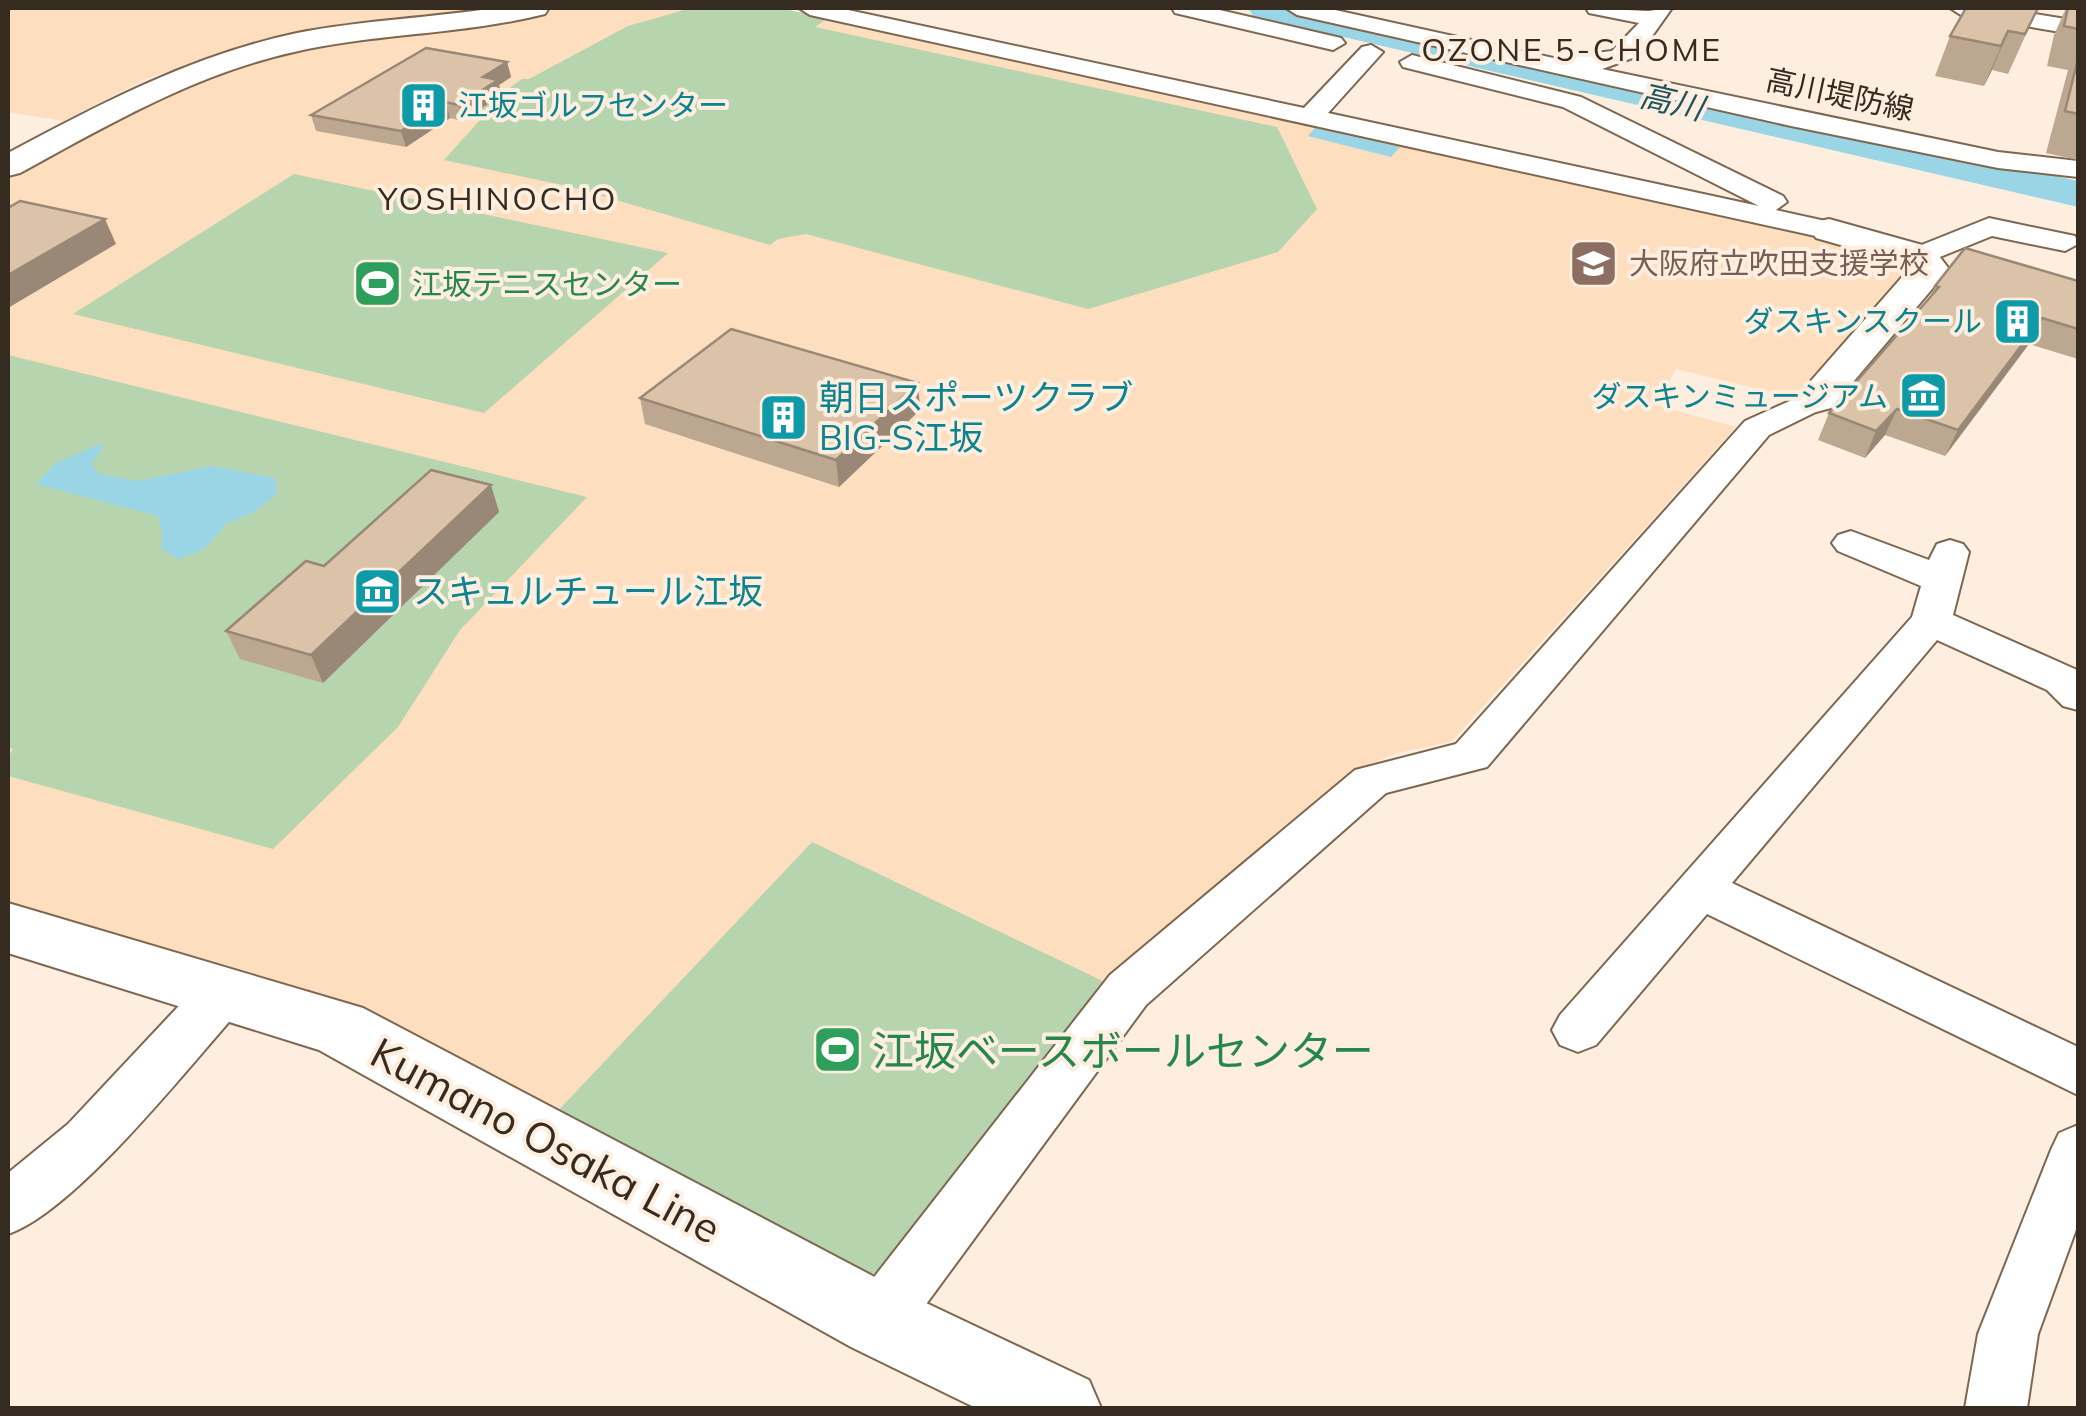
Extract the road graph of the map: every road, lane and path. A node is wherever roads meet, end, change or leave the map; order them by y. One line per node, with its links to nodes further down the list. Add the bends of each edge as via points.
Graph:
1 (534, 8): 13 (street, via 317,38 237,56 163,82)
2 (810, 8): 12 (street)
3 (1183, 8): 10 (street)
4 (1297, 8): 11 (street, 高川堤防線)
5 (1597, 8): 7 (street)
6 (1962, 8): 8 (street)
7 (1657, 13): 11 (street, via 1629,56 1610,62)
8 (2050, 15): 9 (street)
9 (2078, 28)
10 (1370, 52): 12 (street); 15 (street, via 1572,102)
11 (1530, 60): 14 (street, 高川堤防線, via 1998,160)
12 (1310, 117): 15 (street)
13 (8, 166)
14 (2078, 169)
15 (1829, 230): 17 (street)
16 (2066, 242): 17 (street, via 1988,227)
17 (1920, 256): 18 (street, via 1930,269)
18 (1816, 399): 29 (street, via 1757,428 1471,756 1370,781 1128,990)
19 (1851, 543): 20 (street)
20 (1941, 584): 21 (street); 22 (street)
21 (2078, 696)
22 (1700, 889): 25 (street); 26 (street)
23 (8, 928): 24 (main road, Kumano Osaka Line)
24 (224, 992): 28 (street, via 87,1141); 29 (main road, Kumano Osaka Line, via 338,1028)
25 (1578, 1030)
26 (2078, 1072)
27 (2078, 1150): 31 (street, via 2008,1334)
28 (8, 1208)
29 (878, 1320): 30 (main road, Kumano Osaka Line)
30 (1061, 1408)
31 (1996, 1408)

